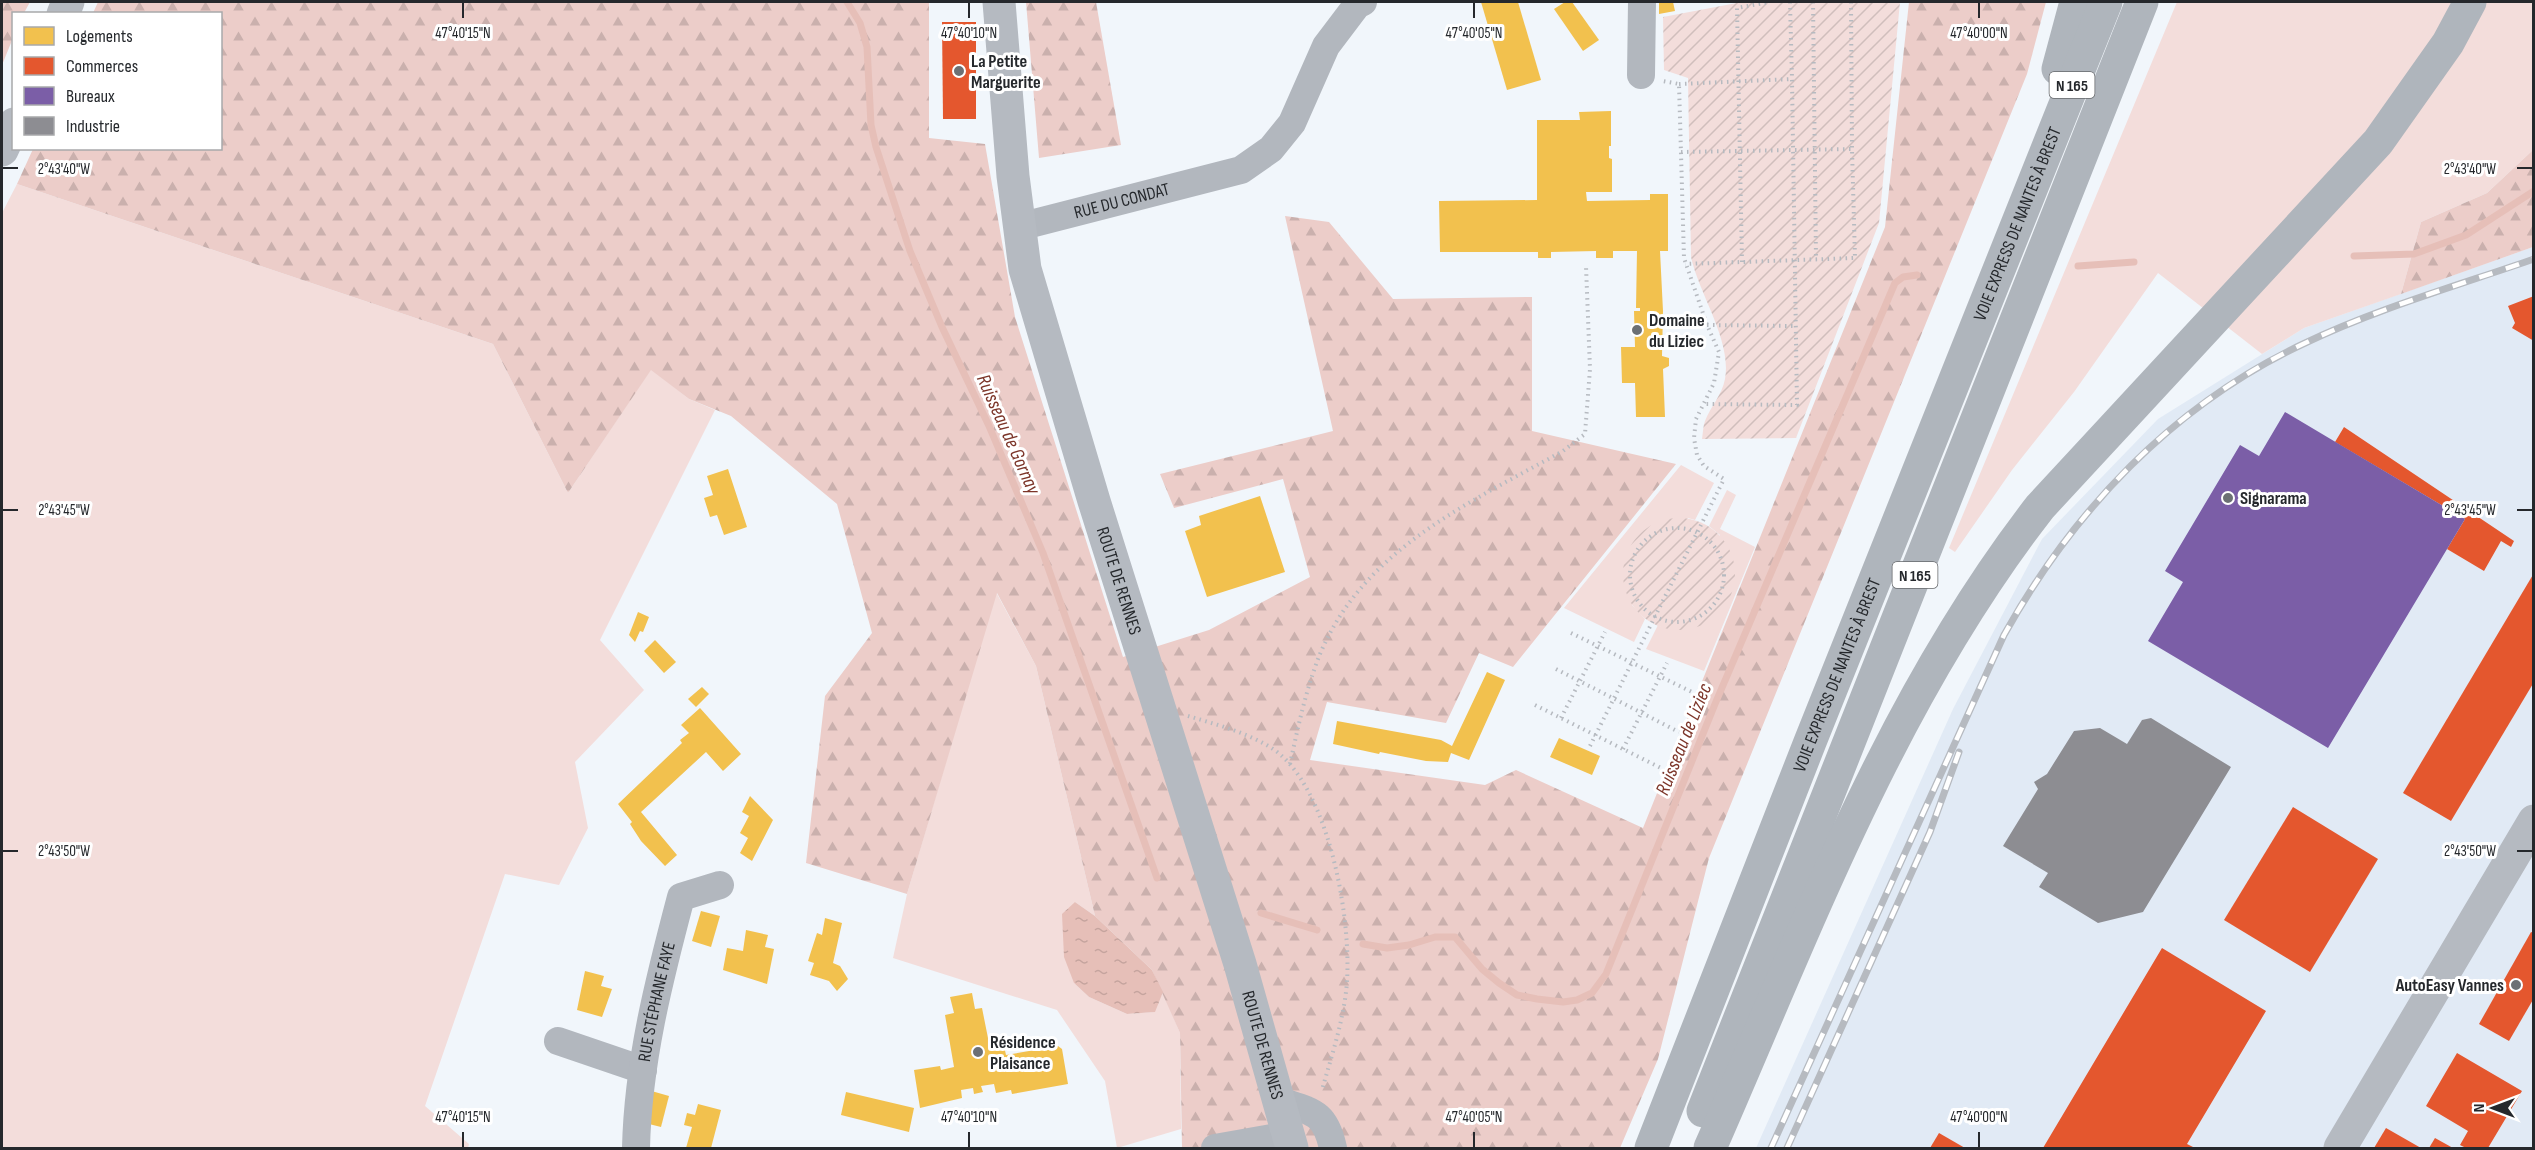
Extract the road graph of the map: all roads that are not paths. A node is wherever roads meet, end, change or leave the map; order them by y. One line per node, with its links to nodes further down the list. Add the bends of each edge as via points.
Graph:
1 (999, 2): 12 (main road, ROUTE DE RENNES)
2 (1363, 2): 12 (street, RUE DU CONDAT, via 1326,46 1292,123 1271,149 1241,171)
3 (1642, 2): 8 (street)
4 (2076, 2): 11 (highway, via 2035,133)
5 (2106, 2): 11 (highway, VOIE EXPRESS DE NANTES À BREST / N 165)
6 (2142, 2): 23 (highway, VOIE EXPRESS DE NANTES À BREST / N 165)
7 (2470, 2): 24 (highway, via 2448,42 2378,142 2040,507 1970,604 1900,724 1854,816)
8 (1641, 75)
9 (12, 128): 10 (main road)
10 (2, 150)
11 (2039, 169): 22 (highway, VOIE EXPRESS DE NANTES À BREST / N 165)
12 (1019, 227): 17 (main road, ROUTE DE RENNES, via 1025,269 1094,501)
13 (2534, 821): 25 (main road)
14 (720, 885): 16 (street, RUE STÉPHANE FAYE, via 681,897 652,1008)
15 (558, 1041): 16 (street)
16 (643, 1070): 19 (street, RUE STÉPHANE FAYE, via 637,1102)
17 (1280, 1101): 18 (main road, ROUTE DE RENNES); 21 (street, via 1315,1113 1329,1128)
18 (1290, 1142): 20 (street)
19 (636, 1149)
20 (1215, 1149)
21 (1333, 1149)
22 (1651, 1149)
23 (1688, 1149)
24 (1710, 1149)
25 (2340, 1149)

